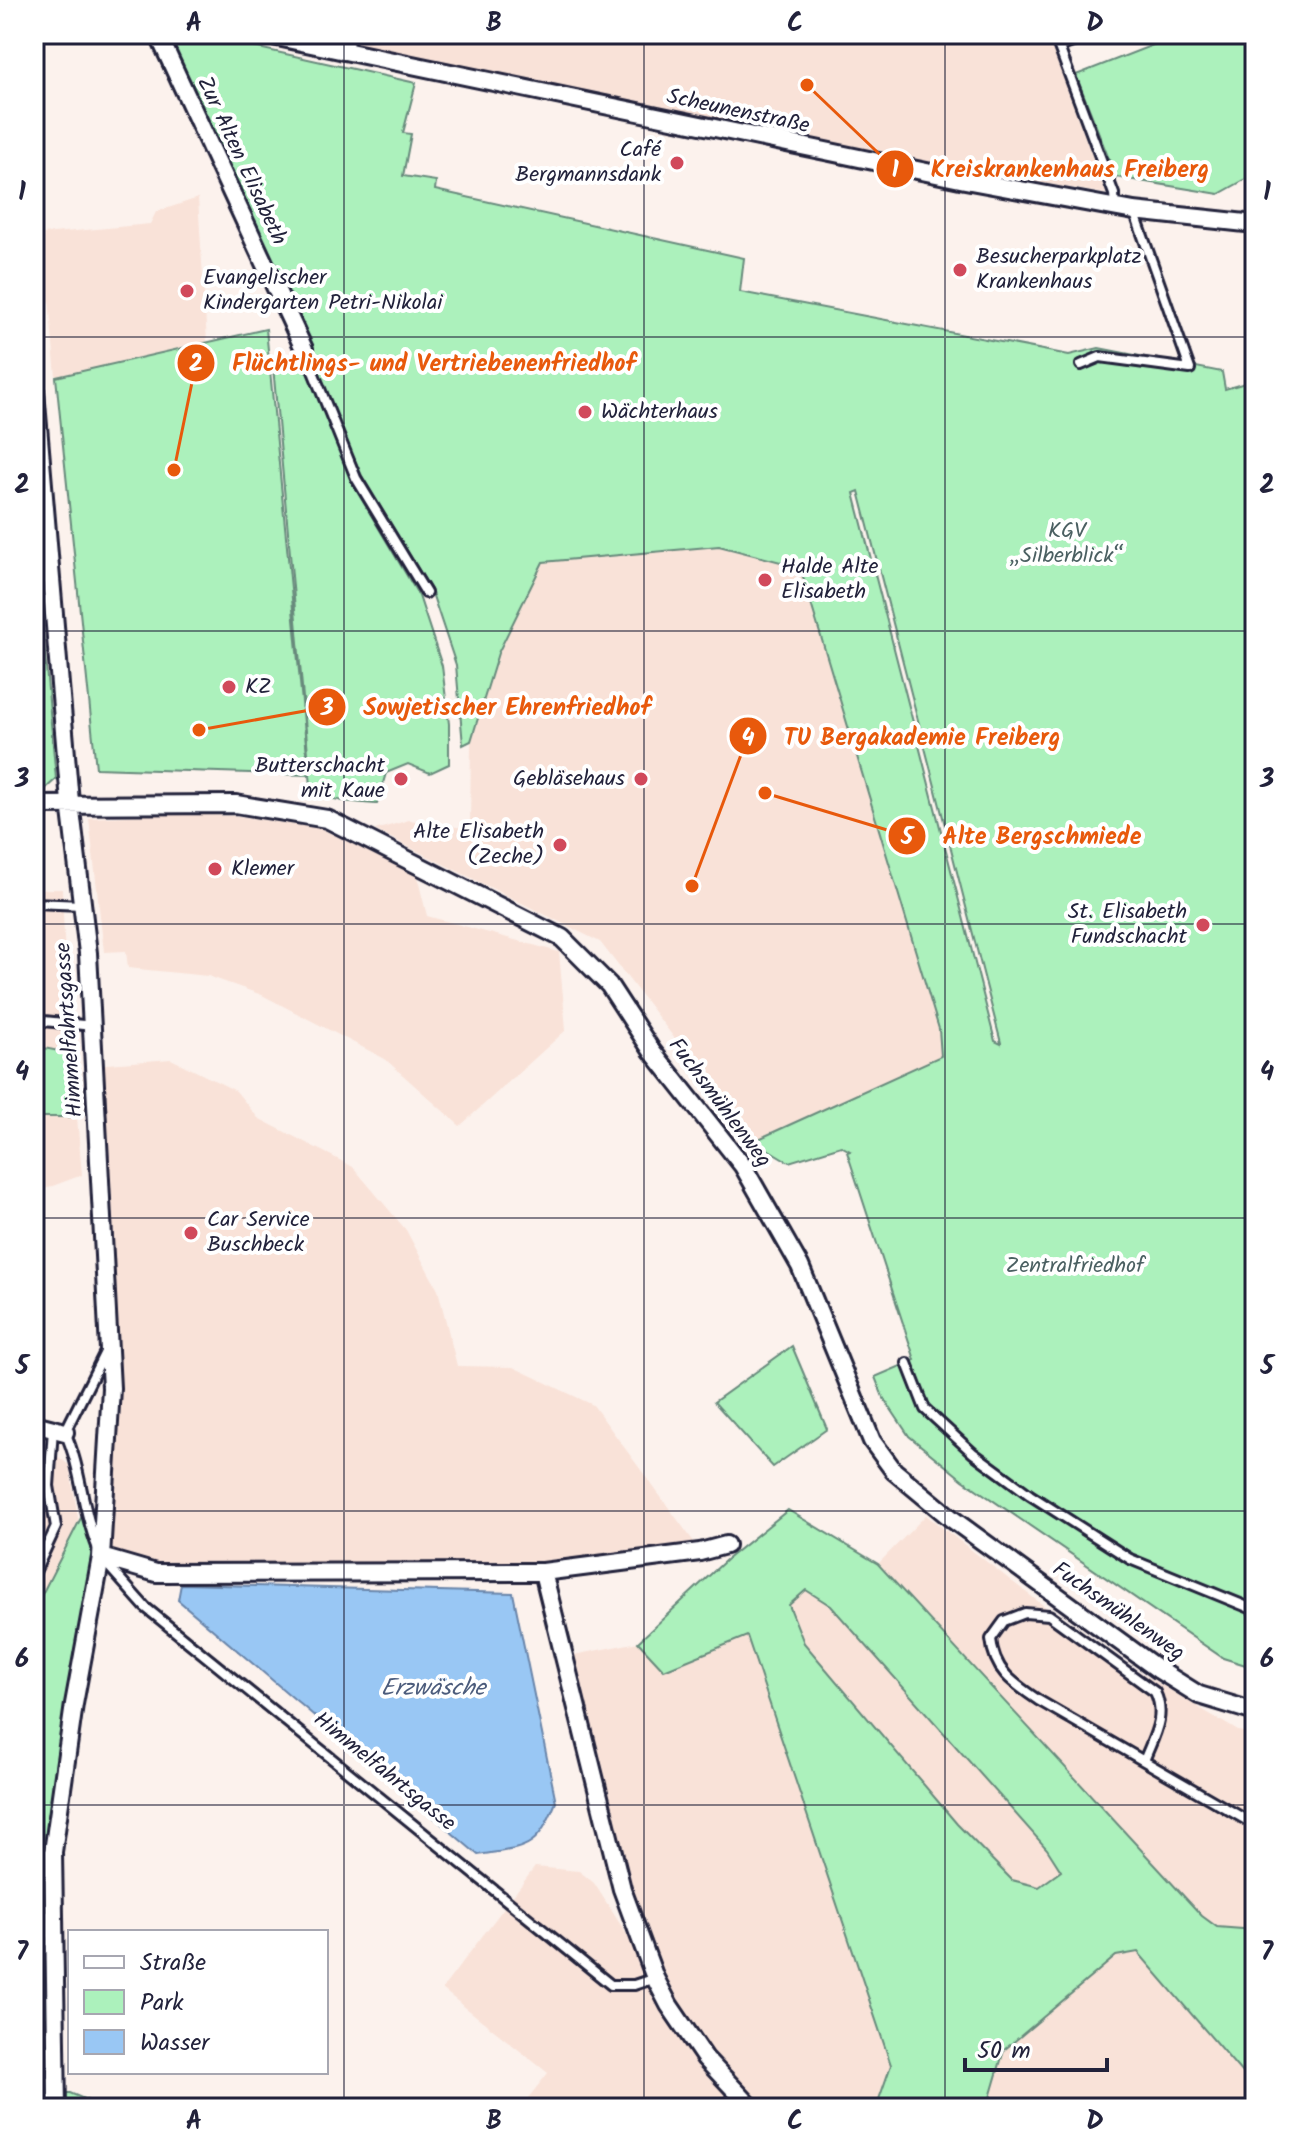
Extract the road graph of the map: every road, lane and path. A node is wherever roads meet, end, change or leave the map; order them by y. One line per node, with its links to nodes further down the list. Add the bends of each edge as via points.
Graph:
1 (158, 34): 10 (street, Zur Alten Elisabeth)
2 (263, 34): 5 (street, Scheunenstraße)
3 (1054, 34): 6 (lane)
4 (1095, 34): 6 (lane)
5 (345, 42): 7 (street, Scheunenstraße, via 799,148)
6 (1059, 47): 7 (lane)
7 (1115, 207): 8 (street, Scheunenstraße)
8 (1134, 211): 9 (street, Scheunenstraße); 11 (lane, via 1190,369 1100,357)
9 (1255, 224)
10 (304, 349): 13 (lane, via 356,478)
11 (1081, 365)
12 (34, 379): 14 (street, Himmelfahrtsgasse)
13 (426, 593)
14 (70, 802): 15 (street, Fuchsmühlenweg); 17 (street, Himmelfahrtsgasse); 29 (street, Fuchsmühlenweg, via 236,804 327,819 562,938 609,985 652,1051 743,1166 800,1266 872,1441 894,1471 1159,1670 1199,1695)
15 (34, 805)
16 (34, 903): 17 (lane)
17 (83, 905): 19 (street, Himmelfahrtsgasse)
18 (34, 1020): 19 (lane)
19 (93, 1026): 20 (street, Himmelfahrtsgasse)
20 (109, 1346): 23 (lane, Himmelfahrtsgasse); 25 (street, Himmelfahrtsgasse)
21 (907, 1363): 28 (lane, via 925,1409 1030,1495 1130,1559)
22 (34, 1424): 23 (street)
23 (59, 1431): 25 (lane, Himmelfahrtsgasse, via 76,1458); 27 (lane, via 49,1486 56,1527)
24 (726, 1545): 26 (street)
25 (101, 1557): 26 (street, via 156,1573); 32 (lane, Himmelfahrtsgasse, via 145,1607 611,1985); 33 (street, via 53,1852)
26 (543, 1572): 32 (street, via 622,1889)
27 (34, 1574)
28 (1255, 1610)
29 (1255, 1712)
30 (1144, 1761): 30 (lane, via 1008,1679 993,1659 991,1639 1004,1621 1025,1613 1049,1615 1155,1692 1161,1718); 31 (lane)
31 (1255, 1825)
32 (655, 1978): 34 (street, via 705,2058)
33 (57, 2108)
34 (752, 2108)

